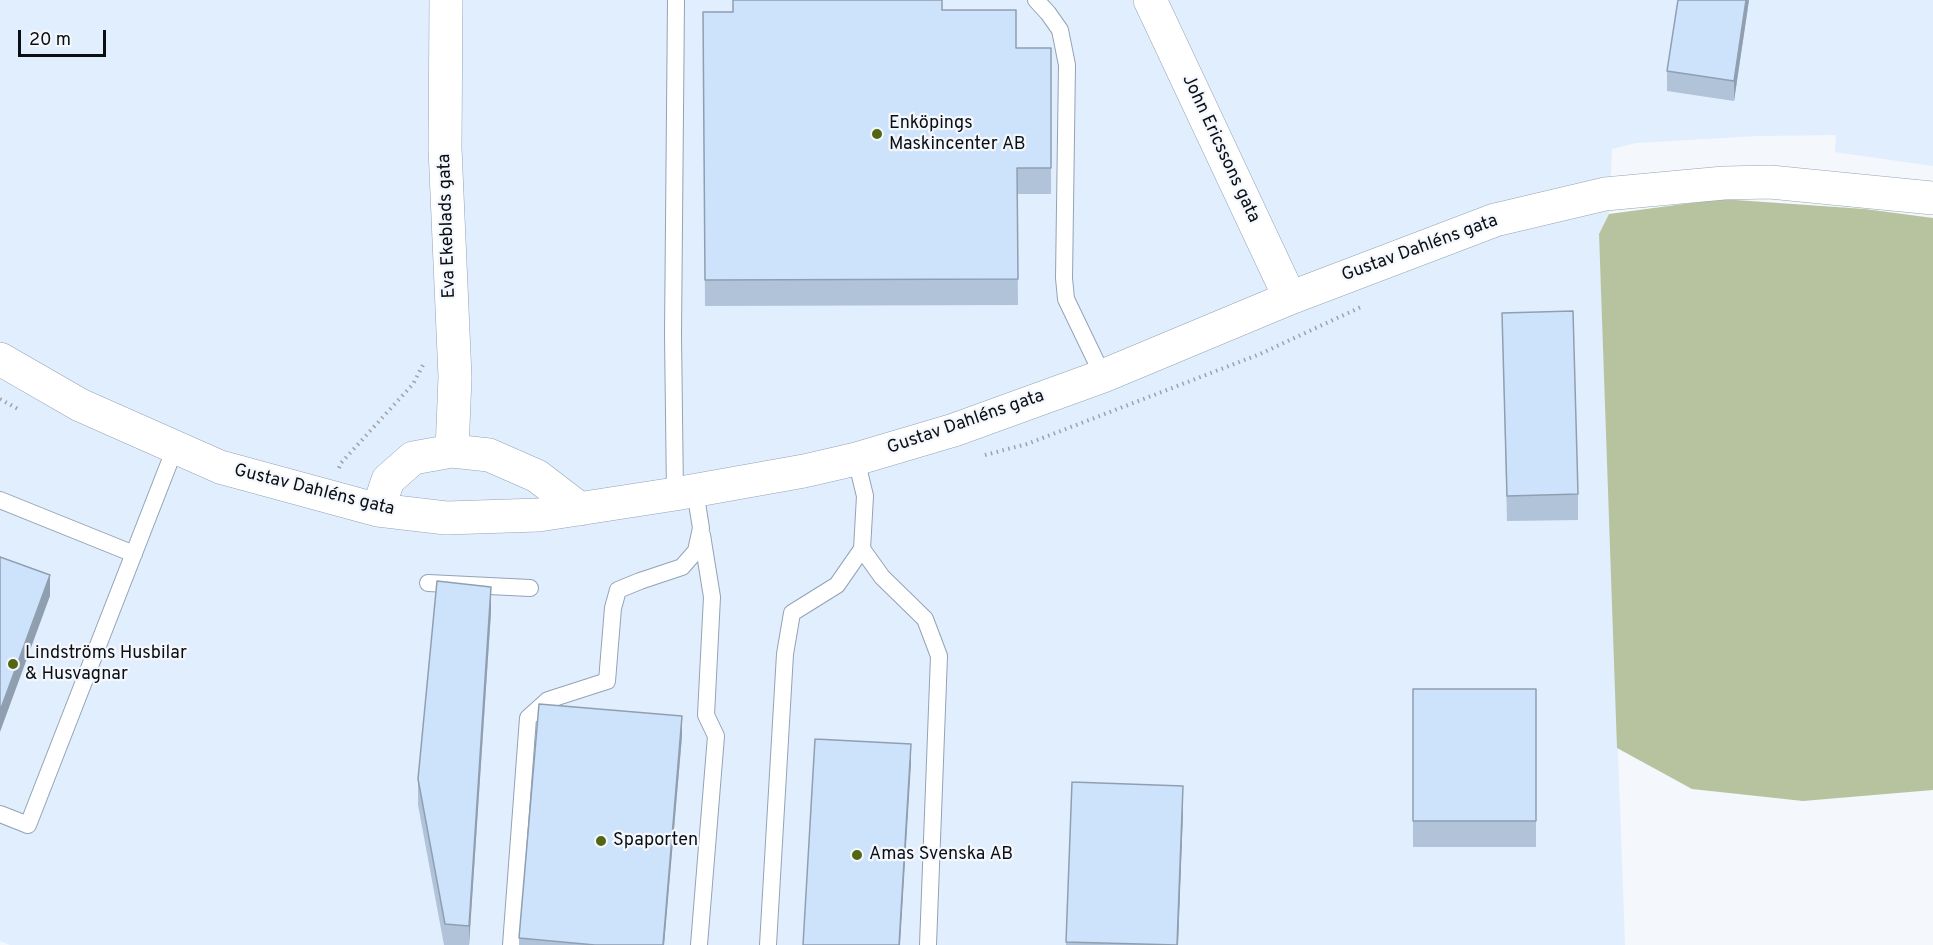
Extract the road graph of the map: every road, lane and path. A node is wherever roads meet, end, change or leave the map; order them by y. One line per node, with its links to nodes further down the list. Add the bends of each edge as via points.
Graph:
1 (446, 0): 11 (street, Eva Ekeblads gata)
2 (676, 0): 13 (lane, via 673,323)
3 (1036, 0): 9 (lane, via 1060,30 1067,65 1066,299)
4 (1150, 0): 6 (street, John Ericssons gata)
5 (1933, 198): 6 (street, Gustav Dahléns gata, via 1770,182 1605,194 1496,220)
6 (1290, 298): 9 (street, Gustav Dahléns gata)
7 (423, 354): 14 (path, via 423,365 413,384 341,463)
8 (0, 359): 10 (street, Gustav Dahléns gata, via 80,405)
9 (1103, 376): 12 (street, Gustav Dahléns gata, via 954,430)
10 (175, 448): 14 (street, Gustav Dahléns gata, via 220,467); 20 (lane)
11 (452, 451): 16 (street, via 489,455 537,476); 17 (street, via 413,458 388,480)
12 (856, 459): 13 (street, Gustav Dahléns gata); 19 (lane, via 865,496)
13 (685, 492): 16 (street, Gustav Dahléns gata); 18 (lane)
14 (325, 495): 17 (street, Gustav Dahléns gata)
15 (0, 500): 20 (lane)
16 (580, 509): 17 (street, Gustav Dahléns gata, via 539,515 446,518)
17 (378, 510)
18 (701, 528): 24 (lane, via 696,551 682,567 618,590 607,681 548,700 528,718); 25 (lane, via 712,597 706,715 716,736)
19 (862, 549): 26 (lane, via 837,585 792,613 785,654); 27 (lane, via 882,577 925,619 939,656)
20 (134, 554): 23 (lane, via 28,825)
21 (428, 583): 22 (lane)
22 (530, 588)
23 (0, 814)
24 (511, 945)
25 (699, 945)
26 (768, 945)
27 (928, 945)

